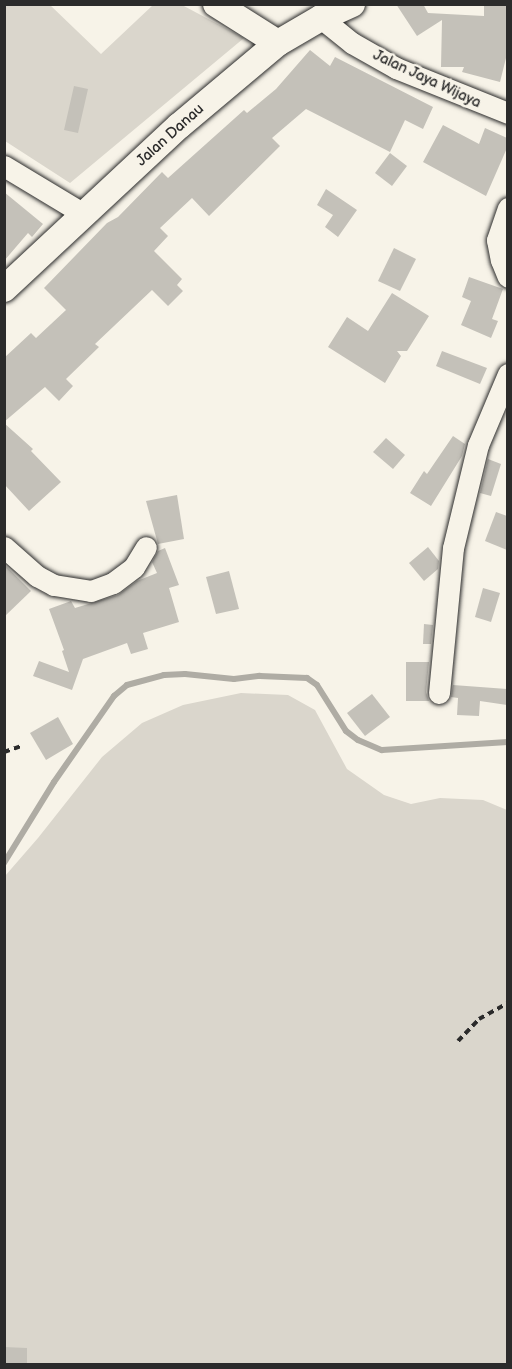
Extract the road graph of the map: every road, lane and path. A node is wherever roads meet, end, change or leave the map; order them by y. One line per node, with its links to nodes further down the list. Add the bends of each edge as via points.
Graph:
1 (216, 4): 4 (street)
2 (352, 4): 3 (street, Jalan Danau)
3 (321, 18): 4 (street, Jalan Danau); 5 (street, Jalan Jaya Wijaya, via 351,43 396,68)
4 (279, 44): 8 (street, Jalan Danau, via 179,126)
5 (507, 113)
6 (4, 166): 8 (street)
7 (507, 208): 9 (street, via 497,240)
8 (84, 214): 10 (street, Jalan Danau)
9 (507, 277)
10 (4, 289)
11 (507, 374): 14 (street, via 478,445 453,549)
12 (4, 547): 13 (street, via 37,576 54,585 91,591 113,583 134,567)
13 (146, 547)
14 (439, 693)
15 (21, 746): 16 (path)
16 (4, 752)
17 (507, 1003): 18 (path, via 479,1019)
18 (458, 1041)

